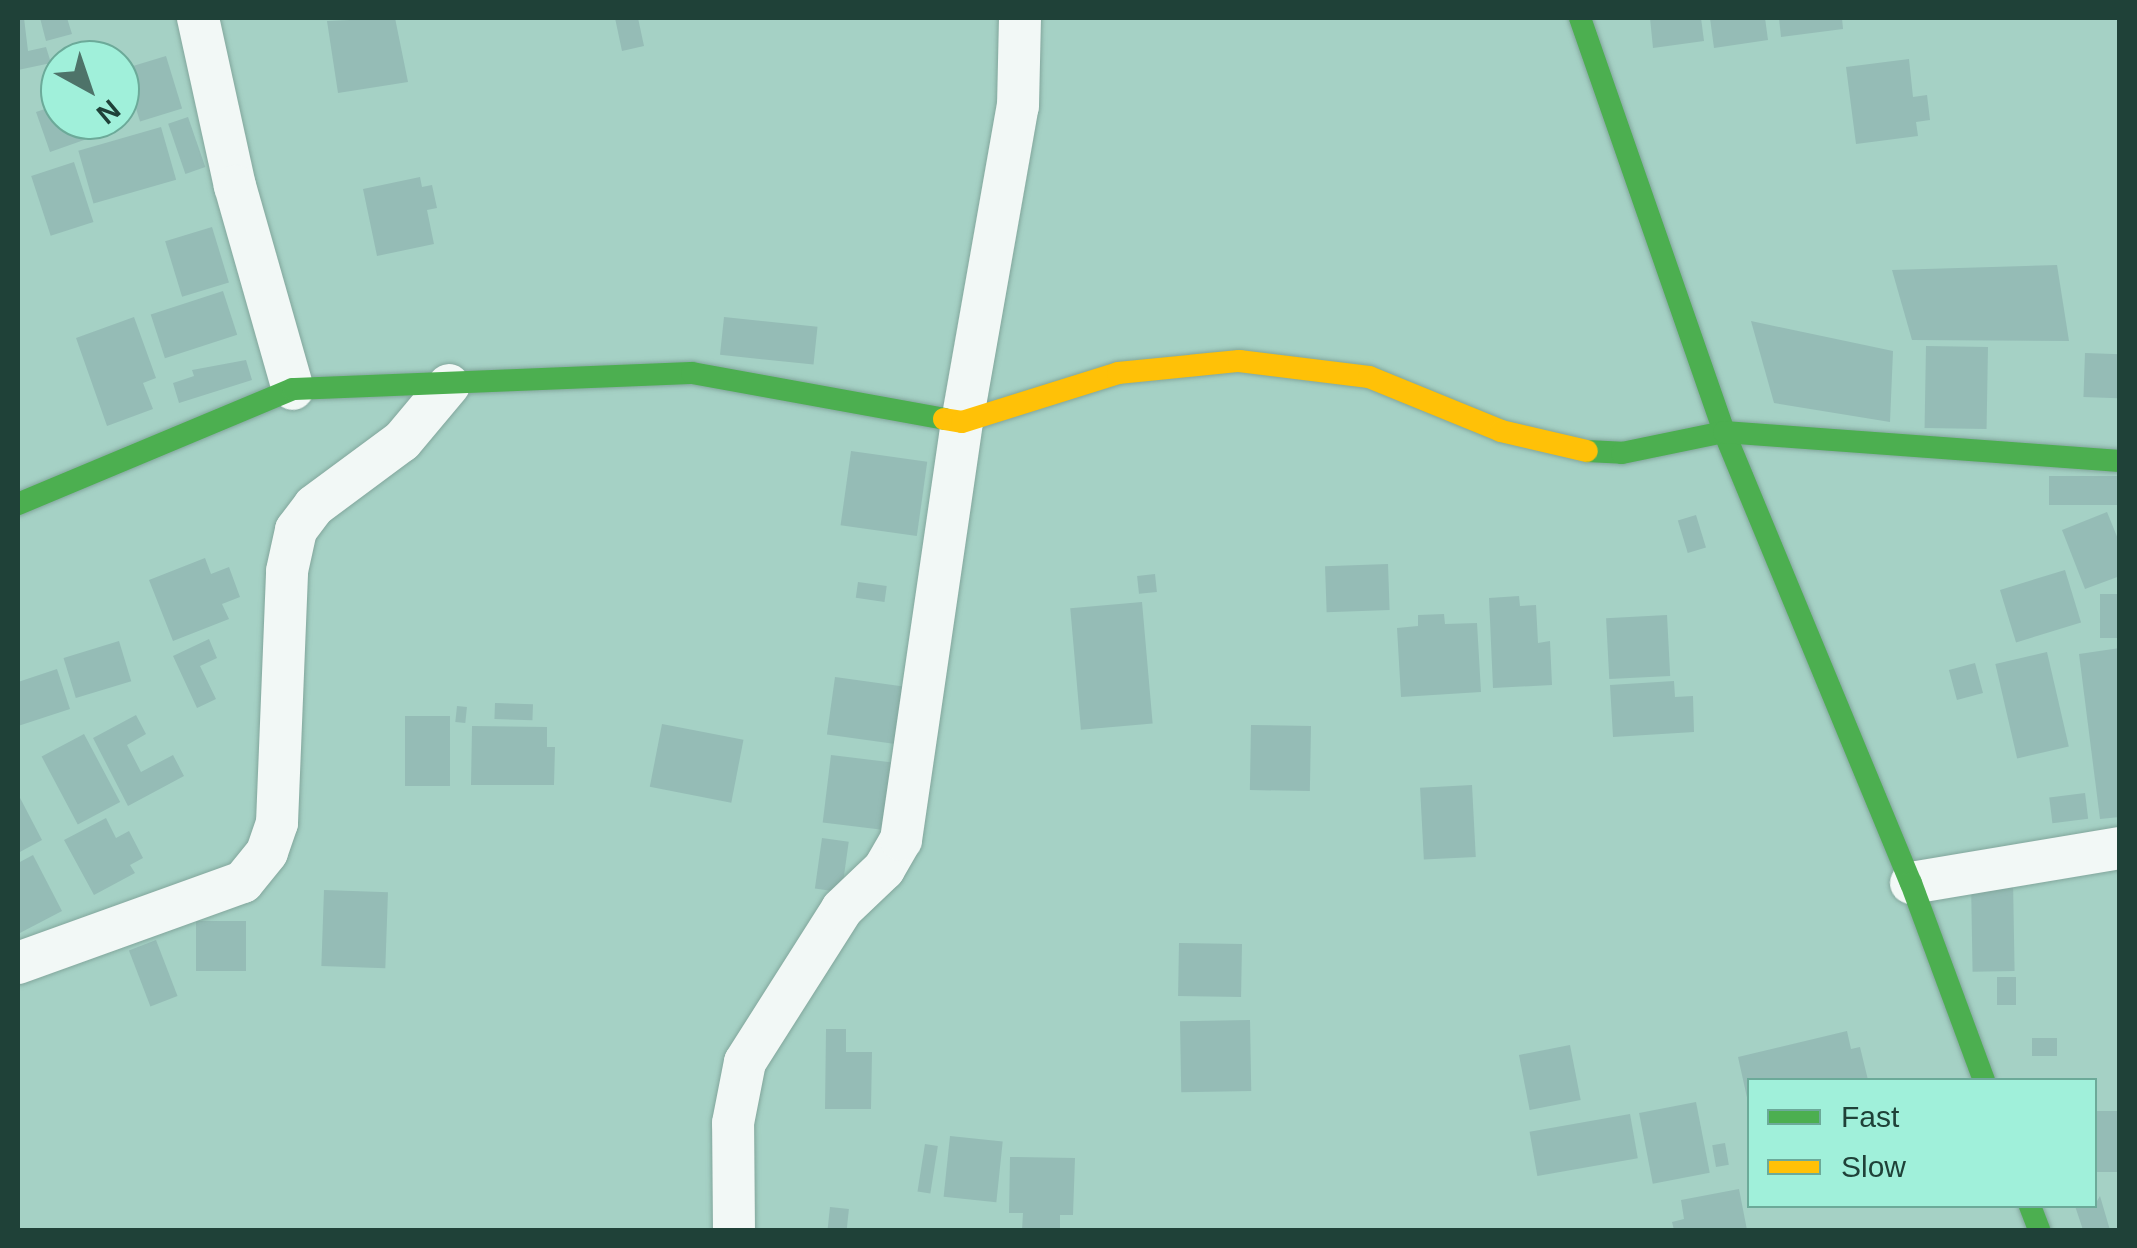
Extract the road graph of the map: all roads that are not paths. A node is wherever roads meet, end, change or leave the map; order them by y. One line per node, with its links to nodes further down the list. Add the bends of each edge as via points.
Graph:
1 (198, 18): 5 (street)
2 (1020, 18): 6 (street, via 1018,106)
3 (1580, 18): 7 (street)
4 (449, 385): 5 (street); 6 (street, via 692,374); 12 (street, via 402,441 314,506 296,530 287,571 277,822 267,852 243,882)
5 (293, 389): 9 (street)
6 (962, 422): 7 (street, via 1118,373 1238,361 1369,377 1501,431 1574,450 1622,453); 14 (street, via 901,840 884,869 842,909 745,1062 733,1123)
7 (1724, 432): 8 (street); 11 (street)
8 (2120, 461)
9 (18, 504)
10 (2120, 848): 11 (street)
11 (1911, 883): 13 (street)
12 (18, 964)
13 (1983, 1078)
14 (734, 1230)

